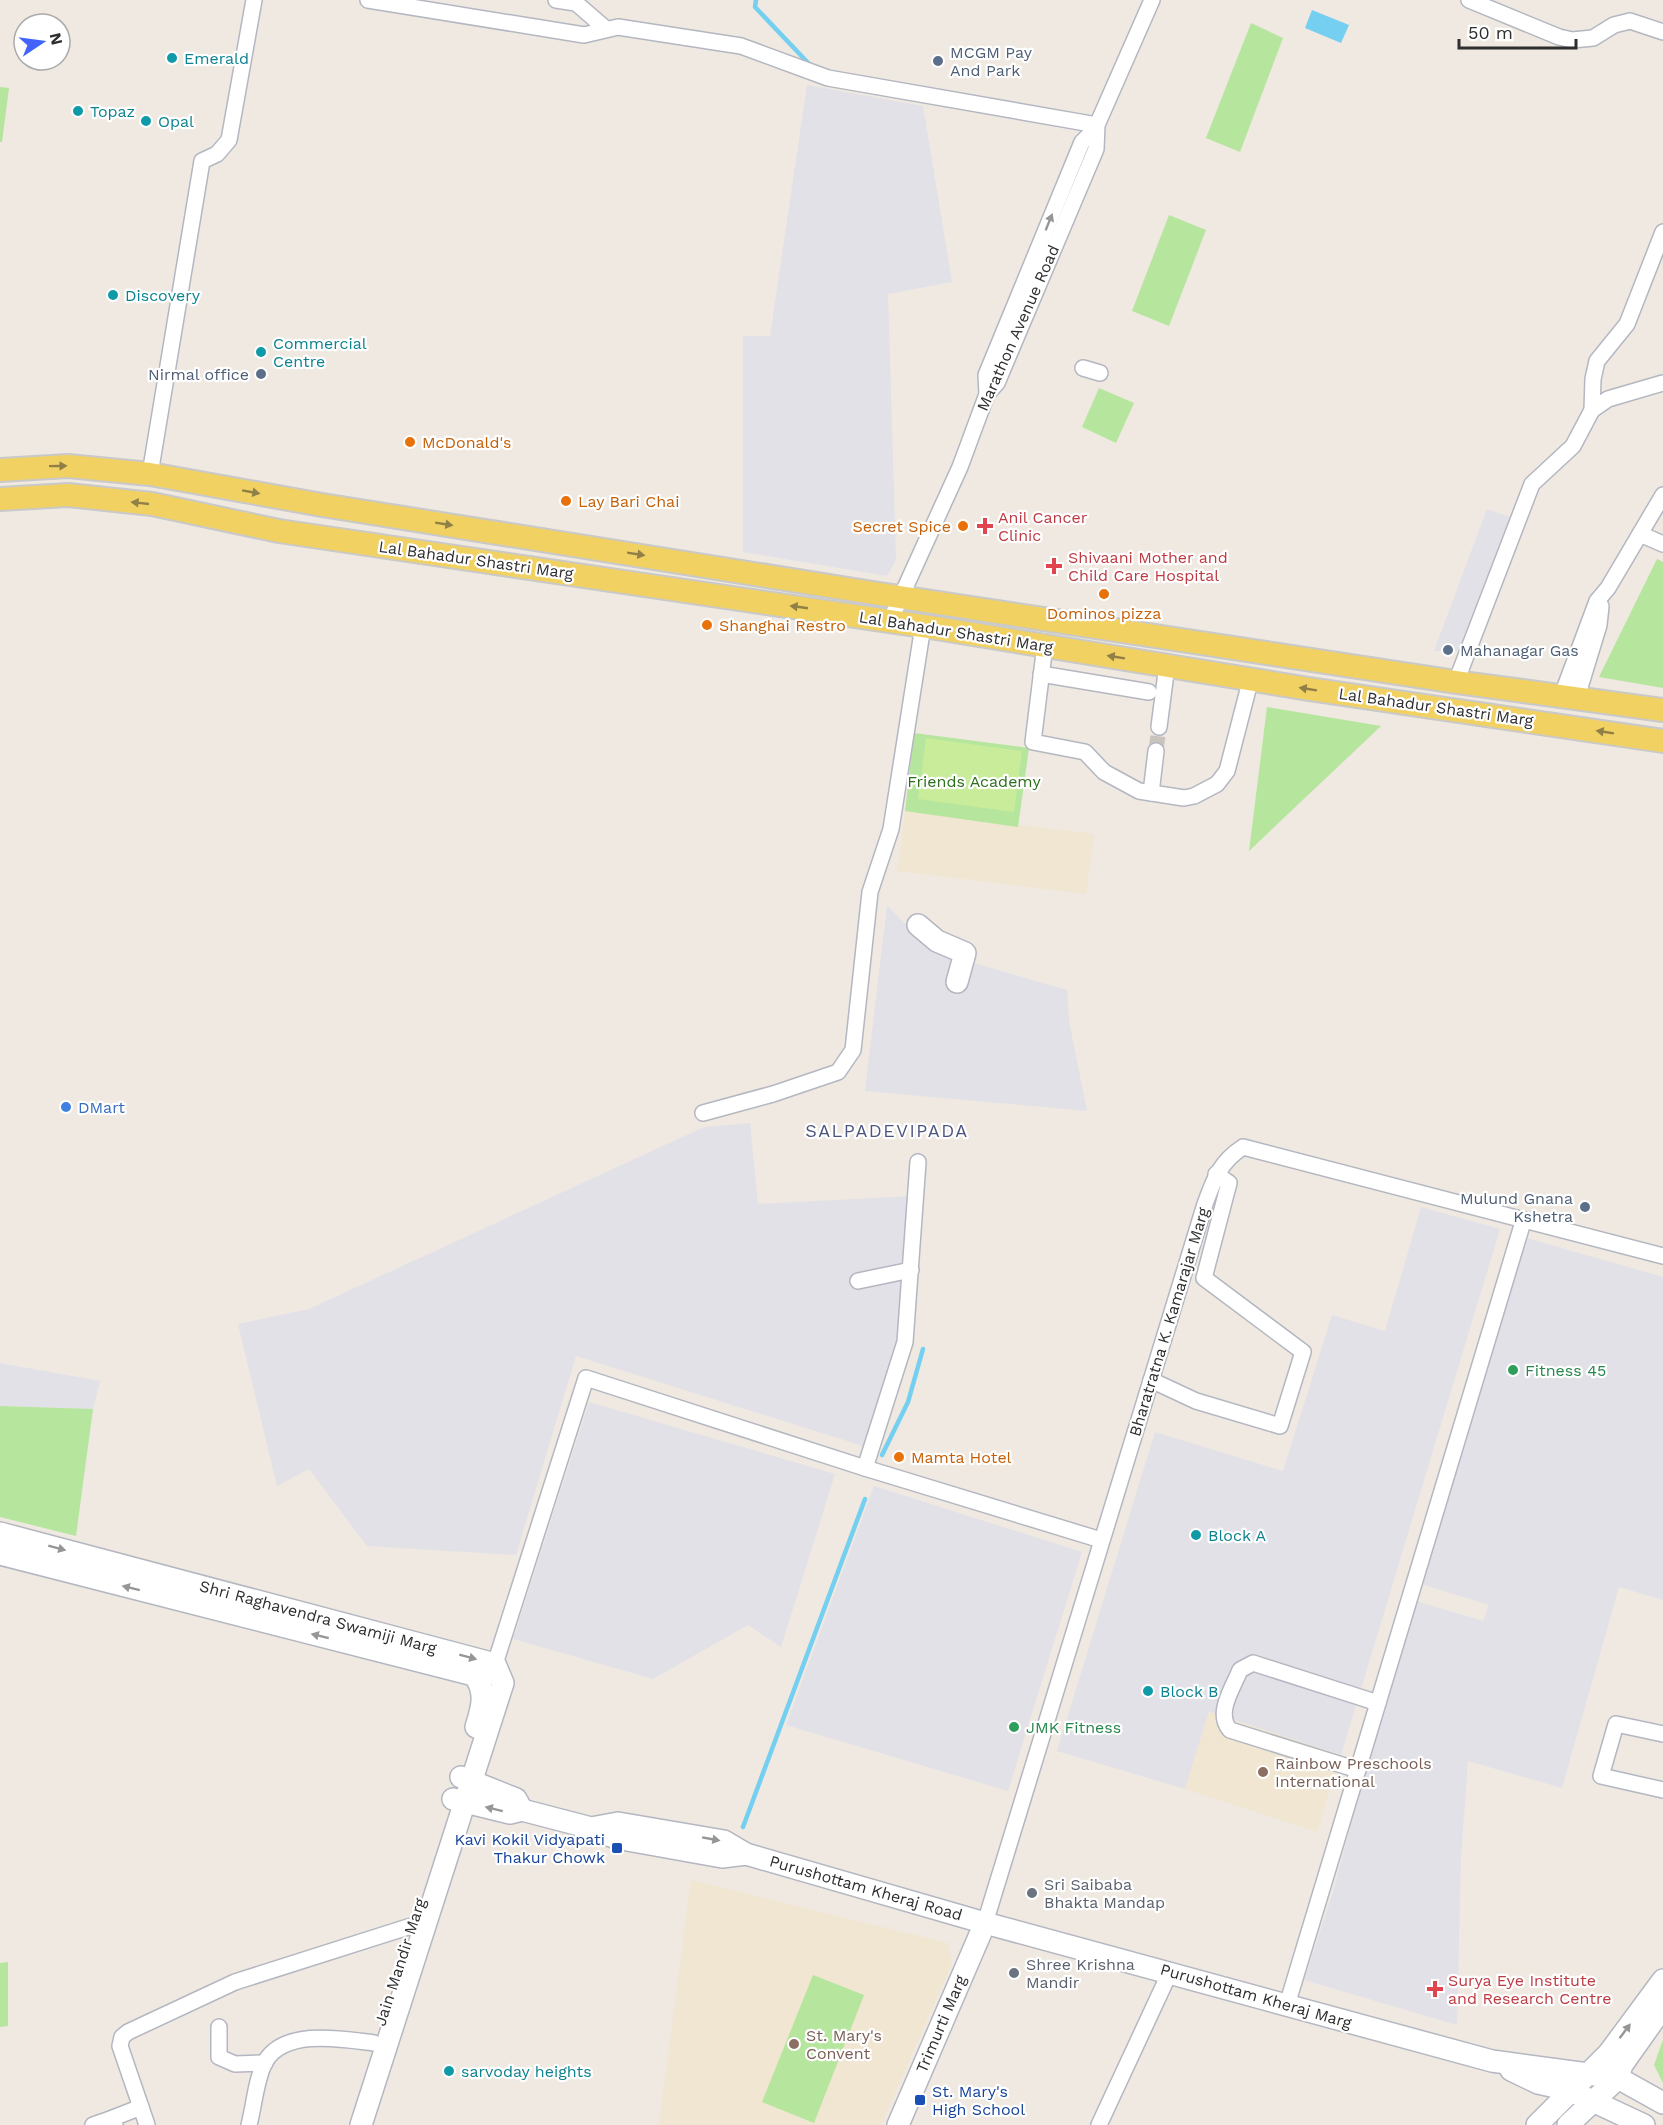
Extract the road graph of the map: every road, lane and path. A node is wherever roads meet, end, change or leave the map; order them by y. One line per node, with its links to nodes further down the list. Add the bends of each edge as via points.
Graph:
1 (254, 0): 15 (street, via 230,140 217,154 202,161)
2 (368, 0): 6 (street, via 584,34)
3 (556, 0): 6 (street, via 576,3)
4 (1152, 0): 8 (street)
5 (1468, 0): 7 (street, via 1572,40 1593,38 1622,21)
6 (606, 29): 8 (street, via 618,27 741,46 828,78)
7 (1663, 32)
8 (1096, 128): 23 (street, Marathon Avenue Road, via 1082,142 986,375 987,394 960,467)
9 (1663, 232): 13 (street, via 1627,324 1597,361)
10 (1083, 368): 11 (street)
11 (1100, 373)
12 (1663, 383): 13 (street, via 1608,399)
13 (1592, 410): 30 (street, via 1573,446 1532,484)
14 (0, 470): 15 (main road, Lal Bahadur Shastri Marg, one-way to 15, via 68,466)
15 (150, 474): 16 (main road, Lal Bahadur Shastri Marg)
16 (187, 481): 19 (main road); 23 (main road, Lal Bahadur Shastri Marg, one-way to 23)
17 (1663, 495): 21 (street)
18 (0, 499): 19 (main road, Lal Bahadur Shastri Marg, one-way to 18, via 68,495)
19 (181, 510): 24 (main road, Lal Bahadur Shastri Marg, one-way to 19, via 279,531)
20 (1663, 510): 21 (street)
21 (1644, 535): 22 (street); 32 (street, via 1597,610)
22 (1663, 544)
23 (902, 598): 24 (street, Marathon Avenue Road); 30 (main road, Lal Bahadur Shastri Marg)
24 (890, 621): 25 (main road, Lal Bahadur Shastri Marg)
25 (923, 626): 26 (main road, Lal Bahadur Shastri Marg); 40 (street, via 891,829 870,892 853,1050 838,1072)
26 (1045, 645): 27 (main road, Lal Bahadur Shastri Marg, one-way to 26); 28 (street)
27 (1167, 664): 29 (main road, Lal Bahadur Shastri Marg); 34 (street)
28 (1041, 674): 31 (street); 37 (street, via 1033,742 1085,752 1104,772)
29 (1251, 678): 35 (main road, Lal Bahadur Shastri Marg, one-way to 29); 37 (street, via 1227,771 1217,784 1184,798)
30 (1456, 682): 32 (main road, Lal Bahadur Shastri Marg)
31 (1149, 692)
32 (1570, 696): 33 (main road, Lal Bahadur Shastri Marg)
33 (1663, 710)
34 (1159, 727)
35 (1663, 741)
36 (1156, 751): 37 (street)
37 (1151, 793)
38 (918, 925): 39 (street, via 937,941 965,953)
39 (957, 982)
40 (703, 1113)
41 (918, 1162): 45 (street)
42 (1216, 1174): 43 (street, Bharatratna K. Kamarajar Marg, via 1228,1156 1243,1148); 47 (street, Bharatratna K. Kamarajar Marg); 47 (street, via 1229,1183 1204,1278 1303,1352 1280,1426 1196,1401)
43 (1523, 1222): 44 (street, Bharatratna K. Kamarajar Marg); 56 (street)
44 (1663, 1256)
45 (910, 1270): 46 (street); 48 (street, via 905,1342)
46 (858, 1281)
47 (1151, 1380): 50 (street, Bharatratna K. Kamarajar Marg)
48 (865, 1468): 50 (street); 54 (street, via 586,1378)
49 (0, 1533): 52 (street, Shri Raghavendra Swamiji Marg, one-way to 52)
50 (1101, 1540): 65 (street, Bharatratna K. Kamarajar Marg)
51 (0, 1554): 52 (street, Shri Raghavendra Swamiji Marg)
52 (80, 1565): 53 (street, Shri Raghavendra Swamiji Marg)
53 (363, 1638): 54 (street, Shri Raghavendra Swamiji Marg, one-way to 54); 55 (street, Shri Raghavendra Swamiji Marg, via 474,1675)
54 (495, 1664): 55 (street); 57 (street, via 503,1683)
55 (482, 1685): 57 (street)
56 (1378, 1703): 59 (street); 59 (street, via 1253,1663 1240,1670 1223,1713 1230,1730)
57 (484, 1723): 60 (street)
58 (1663, 1734): 61 (street, via 1616,1724 1601,1776)
59 (1358, 1770): 68 (street)
60 (466, 1779): 62 (street); 63 (street, via 516,1800)
61 (1663, 1790)
62 (459, 1800): 63 (street, Purushottam Kheraj Road, one-way to 62, via 510,1813); 64 (street, Jain Mandir Marg)
63 (522, 1810): 65 (street, Purushottam Kheraj Road, via 591,1828 615,1839 672,1840 722,1857 746,1854)
64 (419, 1914): 70 (street, Jain Mandir Marg); 81 (street, via 230,1984 128,2032 120,2046)
65 (985, 1923): 66 (street, Purushottam Kheraj Marg); 89 (street, Trimurti Marg)
66 (1170, 1972): 68 (street, Purushottam Kheraj Marg); 90 (street)
67 (1663, 1980): 75 (street, one-way to 67, via 1609,2053)
68 (1287, 2005): 73 (street, Purushottam Kheraj Marg)
69 (1663, 2007): 76 (street, via 1622,2065)
70 (386, 2024): 72 (street, Jain Mandir Marg); 77 (street, Jain Mandir Marg)
71 (219, 2027): 74 (street, via 219,2057 235,2064)
72 (374, 2043): 74 (street, via 305,2039 273,2052); 77 (street, Jain Mandir Marg)
73 (1492, 2061): 75 (street); 78 (street, via 1538,2083)
74 (265, 2063): 86 (street)
75 (1586, 2075): 76 (street); 78 (street)
76 (1618, 2078): 79 (street); 80 (street)
77 (369, 2080): 87 (street, Jain Mandir Marg); 88 (street, Jain Mandir Marg)
78 (1569, 2090): 79 (street); 91 (street)
79 (1594, 2100): 92 (street); 93 (street)
80 (1663, 2103)
81 (141, 2107): 83 (street); 85 (street)
82 (1663, 2112): 94 (street)
83 (114, 2121): 84 (street)
84 (93, 2125)
85 (147, 2125)
86 (249, 2125)
87 (348, 2125)
88 (361, 2125)
89 (898, 2125)
90 (1098, 2125)
91 (1536, 2125)
92 (1568, 2125)
93 (1644, 2125)
94 (1654, 2125)

